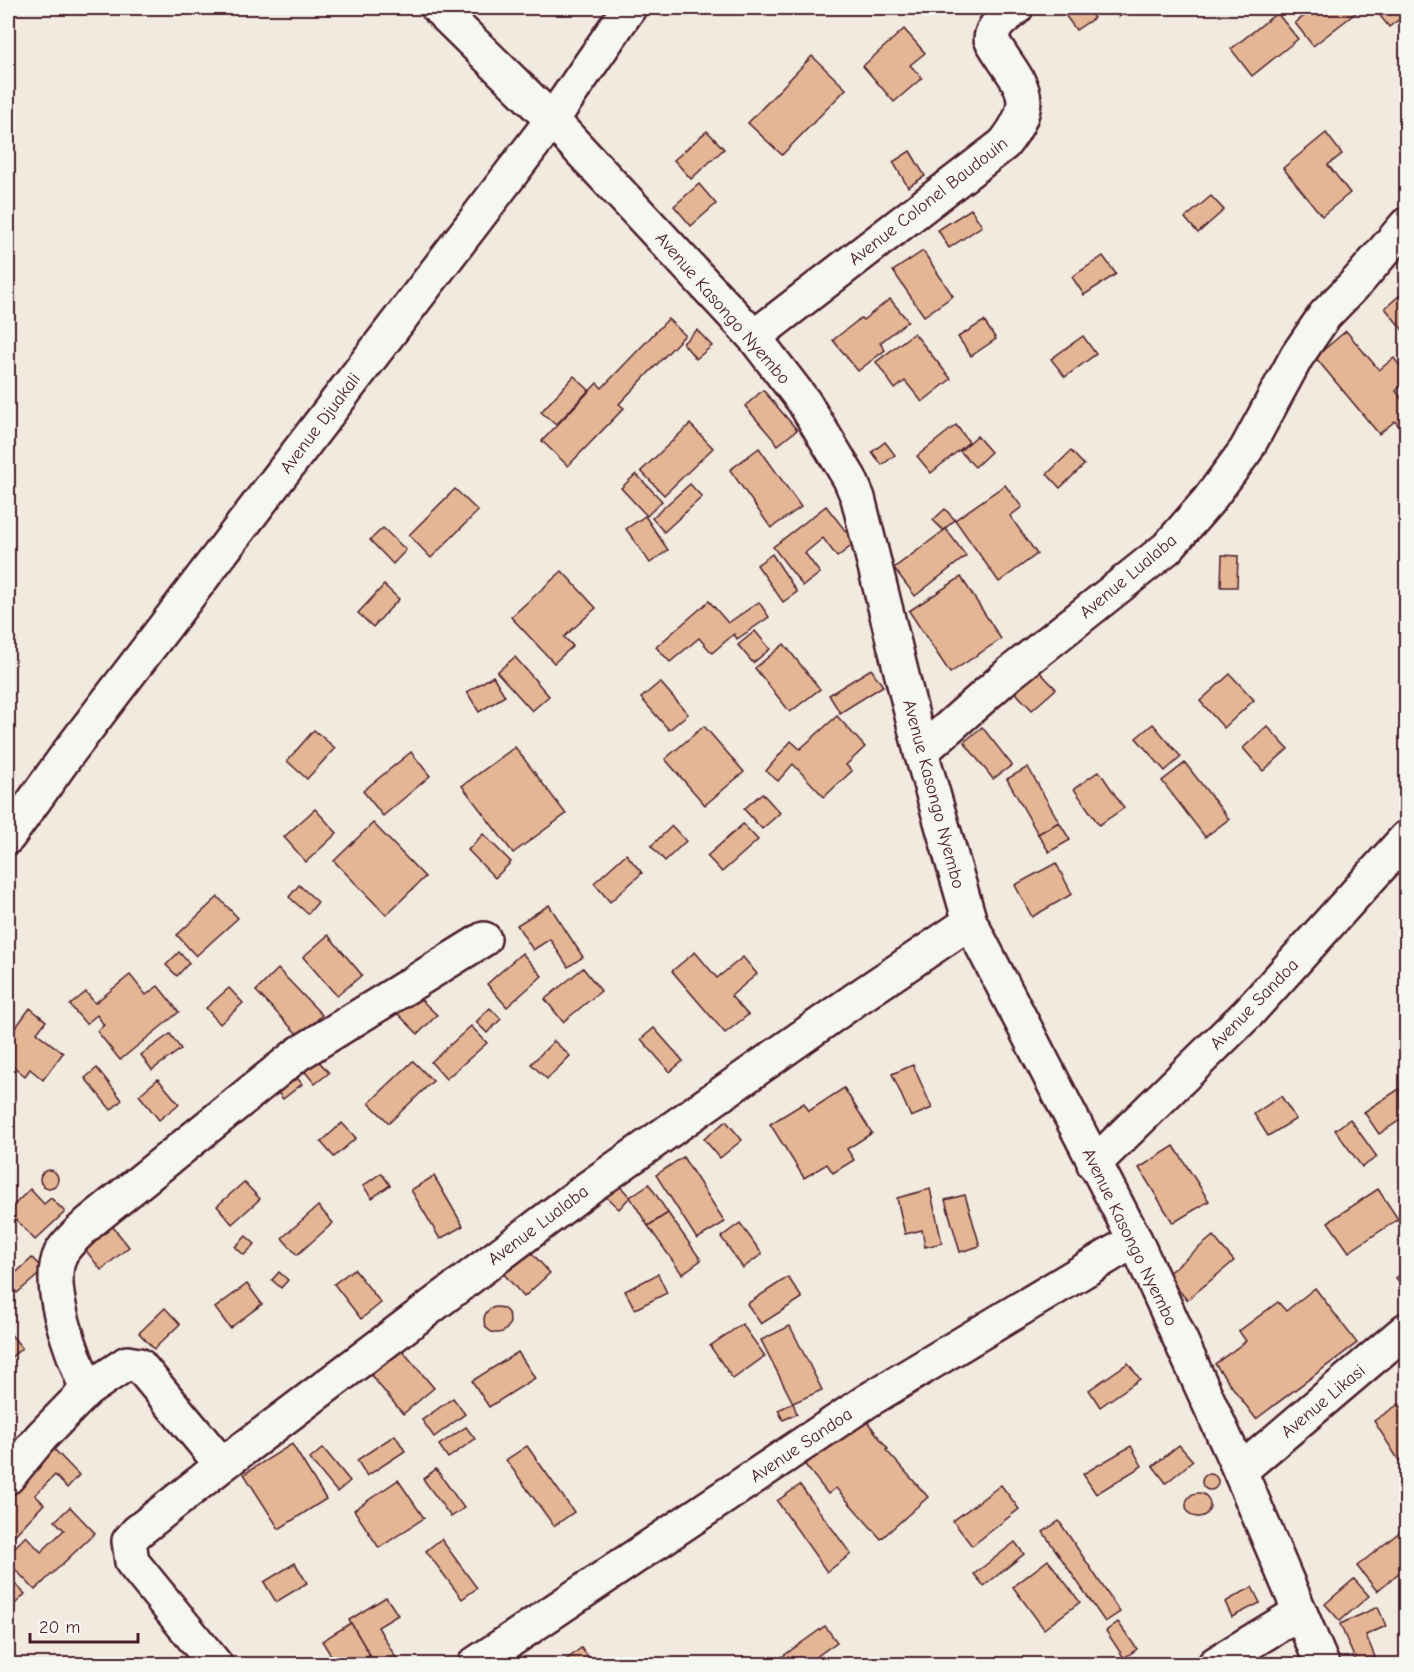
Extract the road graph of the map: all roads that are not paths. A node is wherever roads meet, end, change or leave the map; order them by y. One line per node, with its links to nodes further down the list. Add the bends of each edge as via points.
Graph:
1 (438, 8): 4 (street, Avenue Kasongo Nyembo)
2 (629, 8): 4 (street, Avenue Djuakali)
3 (1016, 8): 6 (street, Avenue Colonel Baudouin, via 995,27 991,39 1023,90 1025,102 1015,130 1004,144)
4 (552, 120): 6 (street, Avenue Kasongo Nyembo); 8 (street, Avenue Djuakali)
5 (1407, 225): 7 (street, Avenue Lualaba, via 1325,315 1297,356 1246,450 1167,548 1009,674)
6 (754, 337): 7 (street, Avenue Kasongo Nyembo, via 804,402 858,498)
7 (921, 752): 10 (street, Avenue Kasongo Nyembo)
8 (8, 837)
9 (1407, 838): 12 (street, Avenue Sandoa, via 1248,1013)
10 (970, 922): 12 (street, Avenue Kasongo Nyembo); 16 (street, Avenue Lualaba, via 588,1188)
11 (484, 939): 15 (street, via 298,1054 90,1222 62,1253 55,1280 66,1334)
12 (1094, 1164): 13 (street, Avenue Kasongo Nyembo)
13 (1135, 1240): 17 (street, Avenue Kasongo Nyembo); 21 (street, Avenue Sandoa, via 867,1401)
14 (1407, 1330): 17 (street, Avenue Likasi)
15 (87, 1390): 16 (street, via 127,1364 139,1365); 18 (street, via 40,1437)
16 (222, 1466): 20 (street, Avenue Lualaba, via 129,1541 132,1562 143,1578)
17 (1240, 1471): 19 (street, Avenue Kasongo Nyembo)
18 (8, 1477)
19 (1300, 1612): 22 (street); 23 (street, Avenue Kasongo Nyembo)
20 (215, 1665)
21 (475, 1665)
22 (1215, 1665)
23 (1322, 1665)

